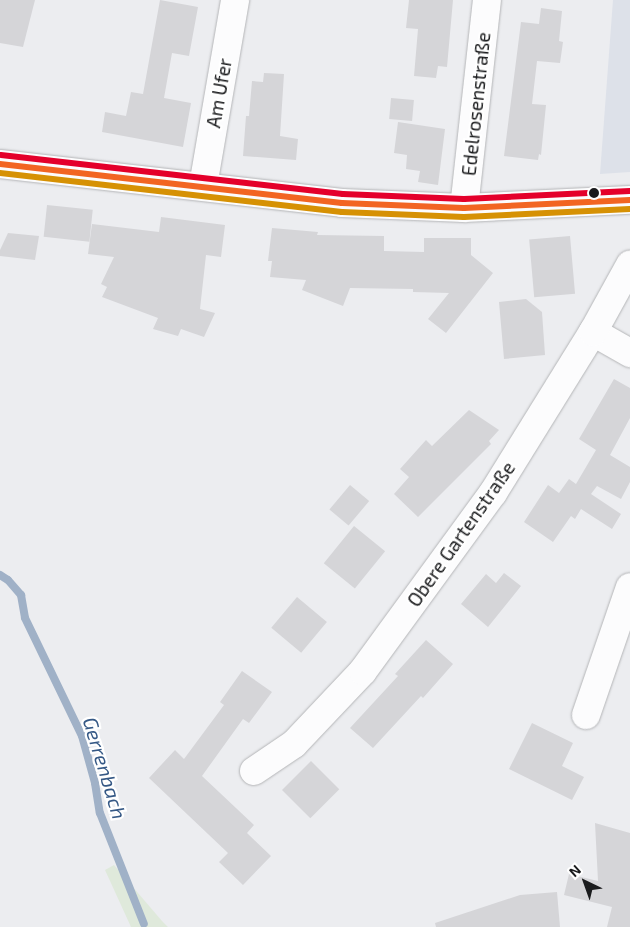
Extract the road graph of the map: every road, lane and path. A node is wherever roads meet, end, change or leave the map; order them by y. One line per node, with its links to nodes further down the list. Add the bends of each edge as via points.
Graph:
1 (235, 0): 4 (street, Am Ufer)
2 (487, 0): 6 (street, Edelrosenstraße)
3 (0, 164): 4 (street)
4 (203, 186): 6 (street, via 342,203)
5 (630, 200): 6 (street)
6 (464, 208)
7 (630, 265): 8 (street, Obere Gartenstraße)
8 (593, 332): 9 (street); 12 (street, Obere Gartenstraße, via 493,493 363,671 294,744)
9 (630, 353)
10 (630, 586): 11 (street)
11 (586, 715)
12 (254, 771)

